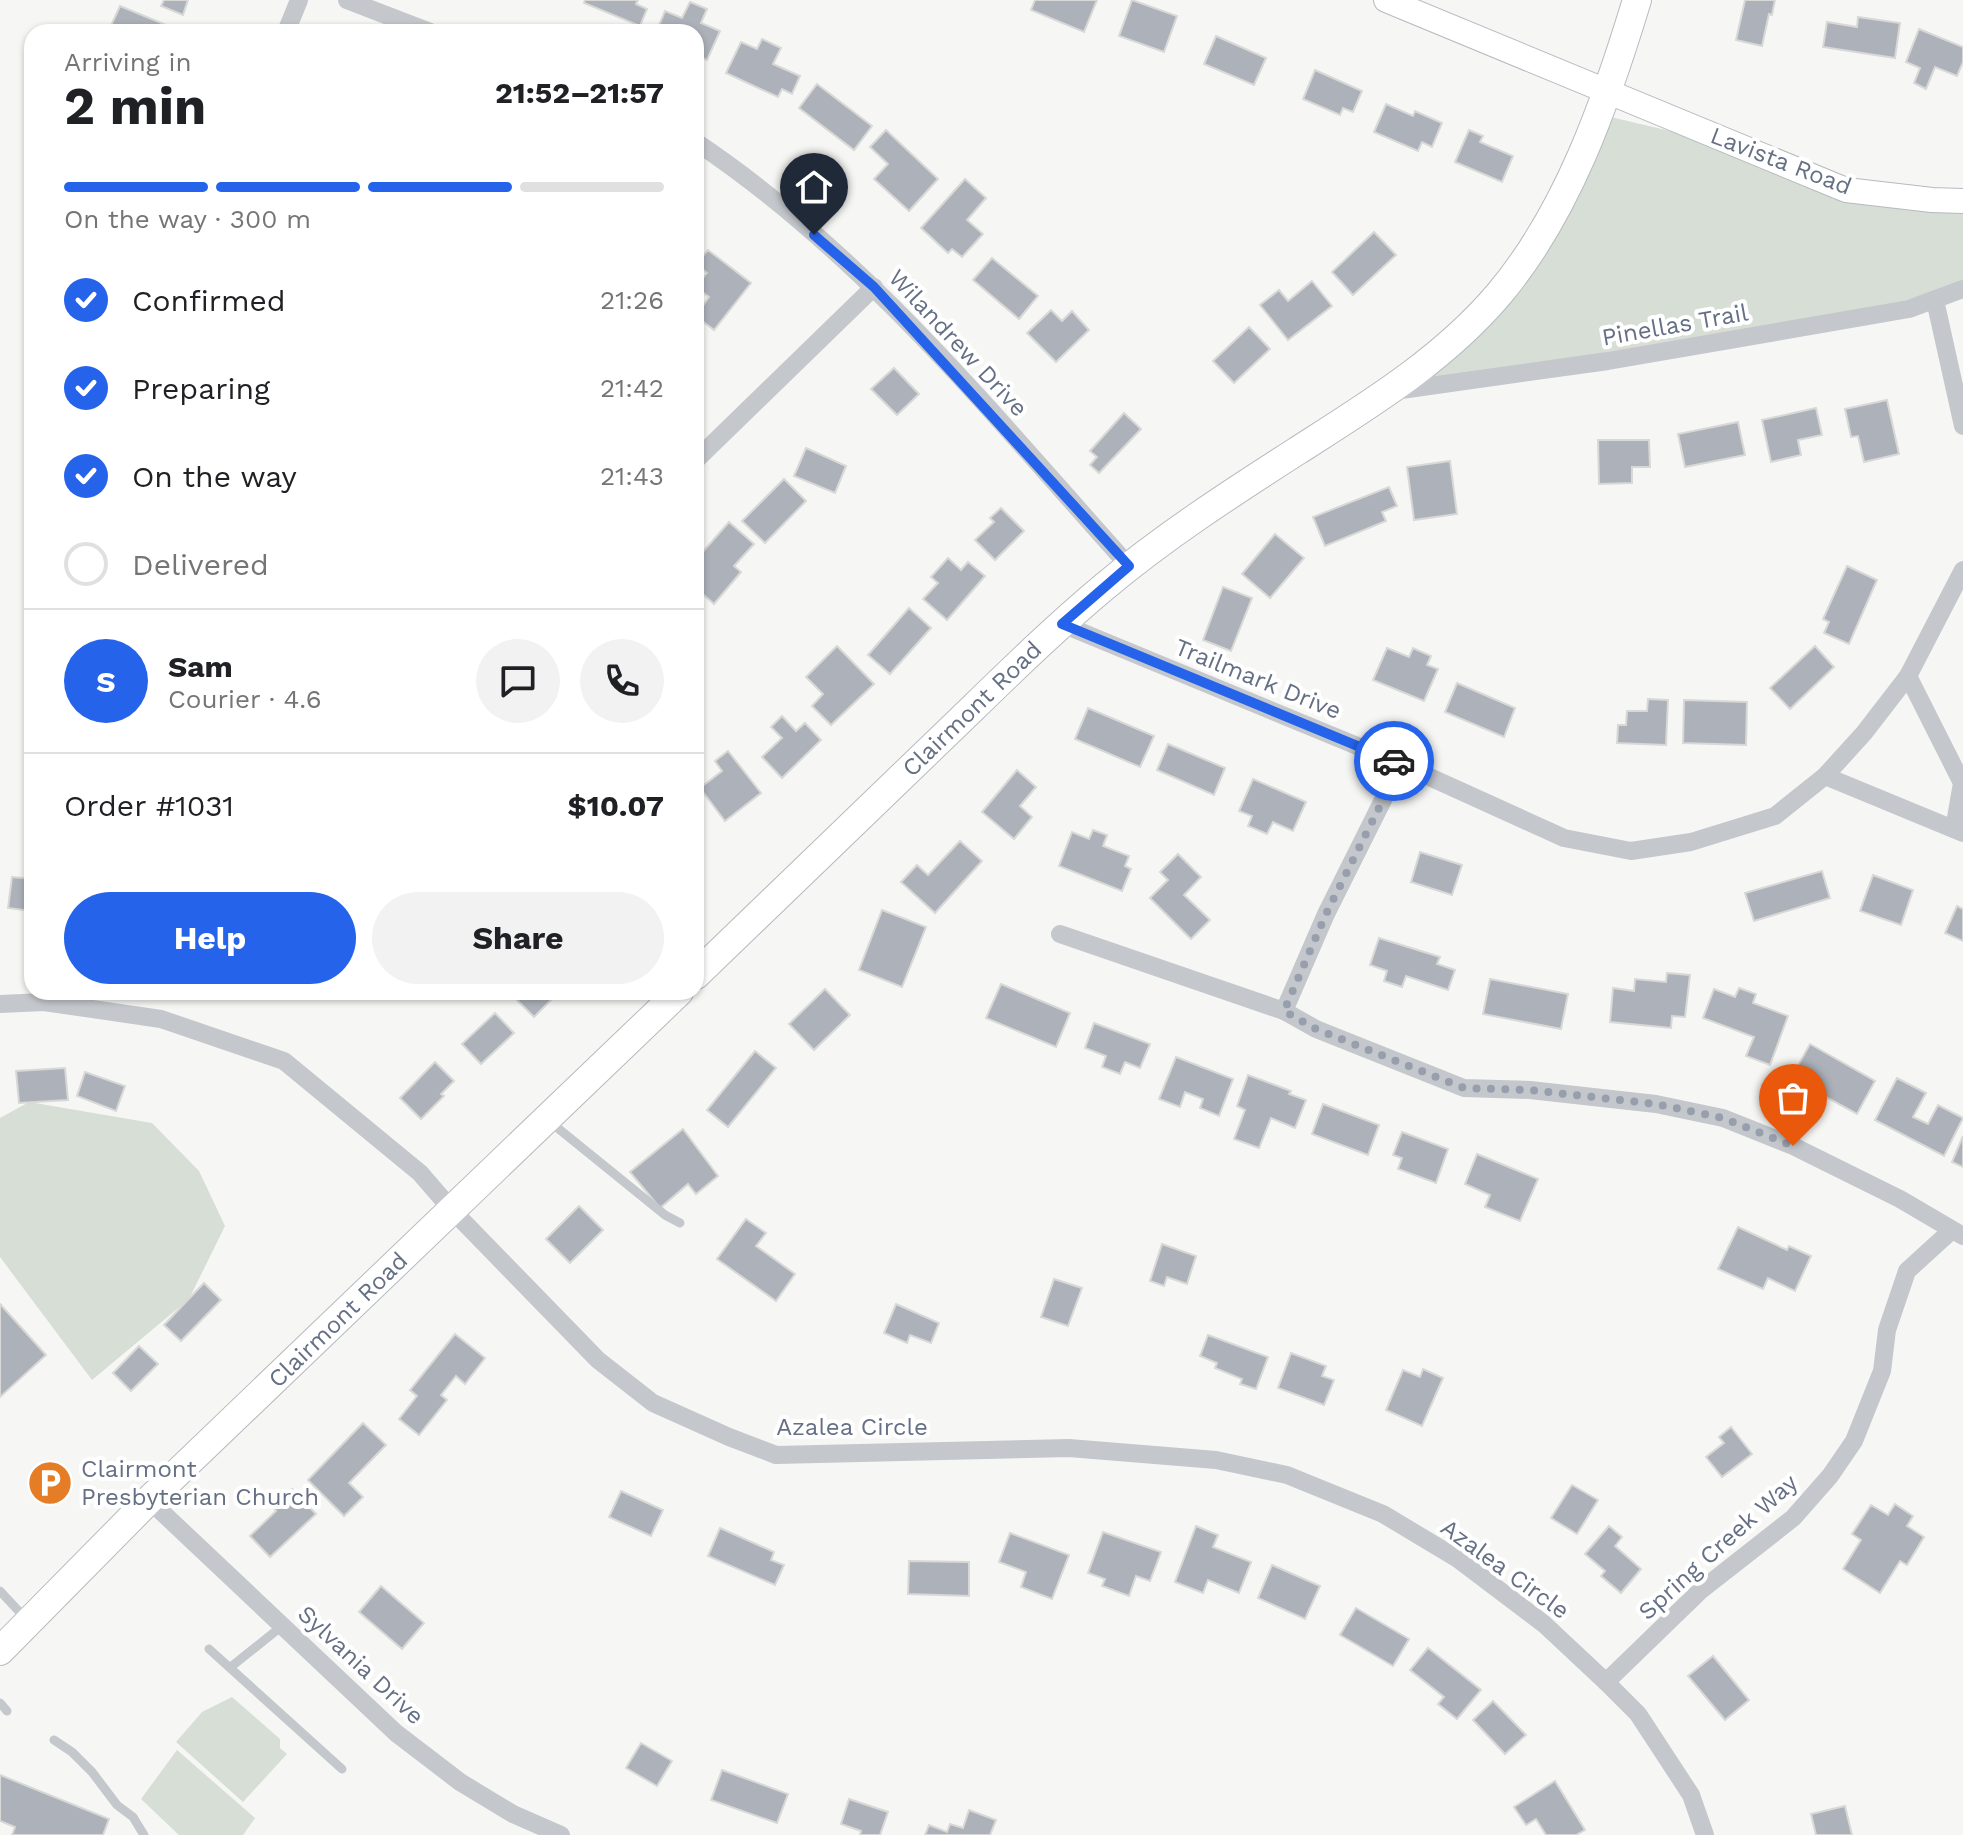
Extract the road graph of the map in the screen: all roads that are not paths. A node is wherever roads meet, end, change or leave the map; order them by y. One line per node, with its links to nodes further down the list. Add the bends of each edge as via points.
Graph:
1 (299, 0): 5 (street)
2 (347, 0): 6 (street)
3 (1386, 0): 7 (main road, Lavista Road)
4 (1637, 0): 7 (main road, Clairmont Road)
5 (289, 24)
6 (409, 24)
7 (1606, 91): 9 (main road, Lavista Road, via 1846,190); 13 (main road, Clairmont Road, via 1566,188 1531,250 1469,326)
8 (704, 148): 10 (street, Wilandrew Drive, via 774,200)
9 (1963, 201)
10 (874, 287): 15 (street); 16 (street, Wilandrew Drive)
11 (1963, 289): 12 (street, Pinellas Trail)
12 (1935, 300): 13 (street, Pinellas Trail, via 1909,309 1608,361); 14 (street)
13 (1391, 391): 16 (main road, Clairmont Road)
14 (1963, 426)
15 (704, 452)
16 (1129, 566): 18 (main road, Clairmont Road)
17 (1963, 570): 19 (street, Trailmark Drive)
18 (1062, 624): 20 (street, Trailmark Drive); 24 (main road, Clairmont Road)
19 (1908, 676): 21 (street, Trailmark Drive); 22 (street, via 1962,783)
20 (1401, 764): 21 (street, Trailmark Drive, via 1564,838 1631,851 1691,842 1775,816); 27 (street)
21 (1825, 776): 22 (street)
22 (1958, 831)
23 (1060, 934): 27 (street)
24 (704, 967)
25 (671, 1000): 28 (main road, Clairmont Road)
26 (0, 1004): 29 (street, Azalea Circle, via 44,1002 161,1019 284,1061 420,1173)
27 (1284, 1011): 31 (street, via 1464,1088 1656,1104 1723,1118 1793,1146)
28 (547, 1119): 29 (main road, Clairmont Road); 30 (lane)
29 (452, 1210): 32 (main road, Clairmont Road); 39 (street, Azalea Circle, via 598,1360 653,1403 729,1437 776,1455 1069,1448 1216,1460 1287,1475 1383,1514 1458,1559 1544,1624)
30 (680, 1223)
31 (1958, 1233): 39 (street, Spring Creek Way, via 1907,1271 1887,1330 1882,1371 1854,1441 1830,1476 1793,1518 1700,1591)
32 (149, 1500): 34 (main road, Clairmont Road); 35 (street, Sylvania Drive)
33 (0, 1591): 34 (lane)
34 (28, 1621): 37 (main road, Clairmont Road)
35 (283, 1626): 38 (lane); 43 (street, Sylvania Drive, via 396,1733 460,1782)
36 (209, 1649): 38 (lane)
37 (0, 1651)
38 (232, 1666): 41 (lane)
39 (1606, 1682): 44 (street, Azalea Circle, via 1638,1714 1691,1795)
40 (54, 1740): 42 (lane, via 92,1772)
41 (342, 1769)
42 (144, 1835)
43 (561, 1835)
44 (1705, 1835)

